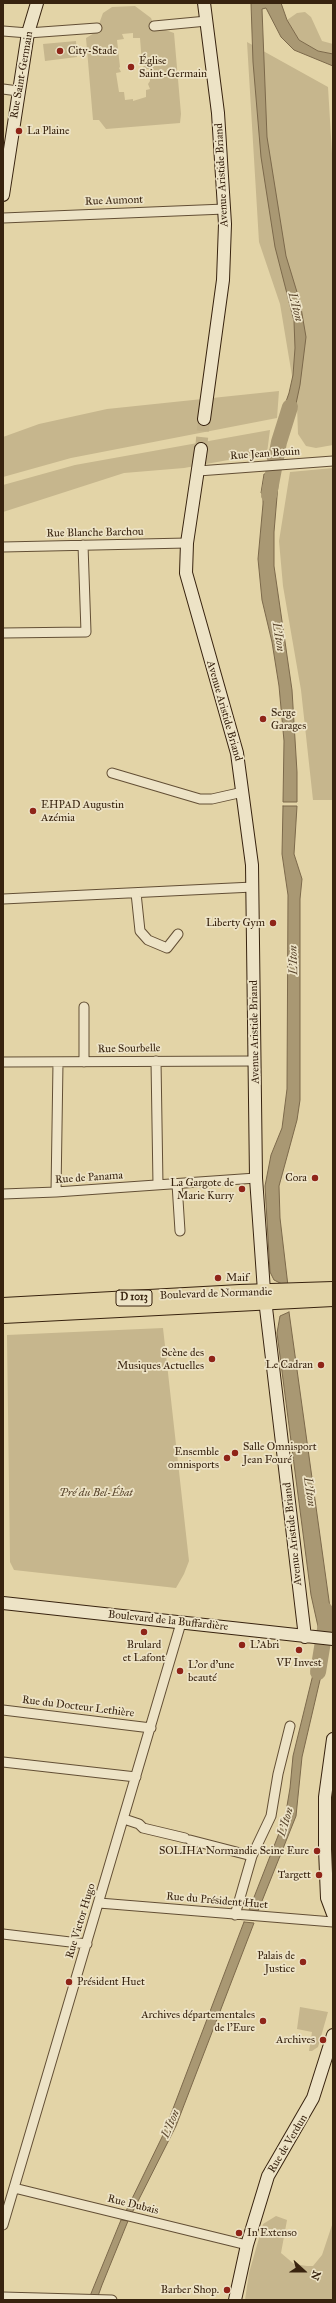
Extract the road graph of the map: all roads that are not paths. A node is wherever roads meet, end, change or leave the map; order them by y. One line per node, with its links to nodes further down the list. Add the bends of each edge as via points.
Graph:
1 (37, 3): 7 (main road, Rue Saint-Germain)
2 (204, 3): 3 (main road, Avenue Aristide Briand)
3 (207, 21): 4 (street); 12 (main road, Avenue Aristide Briand, via 218,113)
4 (154, 26)
5 (97, 28): 7 (street)
6 (3, 31): 7 (street)
7 (28, 33): 9 (main road, Rue Saint-Germain)
8 (3, 89): 9 (street)
9 (18, 91): 10 (main road, Rue Saint-Germain)
10 (5, 156): 11 (main road, Rue Saint-Germain)
11 (3, 195)
12 (225, 209): 13 (street, Rue Aumont); 14 (main road, Avenue Aristide Briand, via 223,280)
13 (3, 218)
14 (204, 418)
15 (201, 449): 17 (main road, Avenue Aristide Briand)
16 (333, 460): 17 (street, Rue Jean Bouin)
17 (198, 471): 18 (main road, Avenue Aristide Briand)
18 (187, 543): 19 (street, Rue Blanche Barchou); 23 (main road, Avenue Aristide Briand, via 188,586 237,753)
19 (83, 545): 20 (street, Rue Blanche Barchou); 21 (street, via 86,632)
20 (3, 547)
21 (3, 633)
22 (112, 773): 23 (street, via 200,799 212,800)
23 (243, 792): 24 (main road, Avenue Aristide Briand)
24 (253, 887): 25 (street); 30 (main road, Avenue Aristide Briand)
25 (136, 893): 26 (street); 27 (street, via 140,931 148,940 167,948)
26 (3, 899)
27 (178, 934)
28 (84, 1007): 32 (street)
29 (156, 1061): 30 (street, Rue Sourbelle); 32 (street, Rue Sourbelle); 36 (street)
30 (255, 1061): 34 (main road, Avenue Aristide Briand)
31 (3, 1062): 33 (street, Rue Sourbelle)
32 (84, 1062): 33 (street, Rue Sourbelle)
33 (58, 1063): 37 (street)
34 (256, 1178): 35 (street, Rue de Panama); 41 (main road, Avenue Aristide Briand)
35 (177, 1184): 36 (street, Rue de Panama); 39 (street)
36 (158, 1185): 37 (street, Rue de Panama)
37 (56, 1192): 38 (street, Rue de Panama)
38 (3, 1194)
39 (180, 1231)
40 (333, 1289): 41 (main road, Boulevard de Normandie / D 1013)
41 (265, 1297): 42 (main road, Boulevard de Normandie / D 1013); 43 (main road, Boulevard de Normandie / D 1013); 44 (main road, Boulevard de Normandie / D 1013); 46 (main road, Avenue Aristide Briand)
42 (333, 1299)
43 (3, 1305)
44 (3, 1316)
45 (3, 1603): 47 (main road, Boulevard de la Buffardière)
46 (302, 1622): 48 (main road); 49 (main road, Avenue Aristide Briand)
47 (182, 1623): 48 (main road, Boulevard de la Buffardière); 52 (street, Rue Victor Hugo)
48 (287, 1635): 49 (main road, Boulevard de la Buffardière)
49 (321, 1638)
50 (3, 1710): 52 (street, Rue du Docteur Lethière)
51 (290, 1726): 57 (street, via 271,1816)
52 (151, 1728): 55 (street, Rue Victor Hugo)
53 (333, 1739): 59 (main road, via 325,1796 325,1849 327,1898)
54 (3, 1762): 55 (street)
55 (136, 1777): 56 (street, Rue Victor Hugo)
56 (124, 1819): 57 (street, via 143,1828); 58 (street, Rue Victor Hugo)
57 (252, 1856): 60 (street)
58 (99, 1903): 60 (street, Rue du Président Huet); 63 (street, Rue Victor Hugo)
59 (333, 1914)
60 (235, 1915): 61 (street, Rue du Président Huet)
61 (333, 1922)
62 (3, 1934): 63 (street)
63 (87, 1944): 65 (street, Rue Victor Hugo)
64 (333, 2035): 67 (main road, Rue de Verdun, via 313,2098 268,2176)
65 (14, 2188): 66 (street, Rue Victor Hugo); 67 (street, Rue Dubais)
66 (3, 2225)
67 (247, 2245): 71 (main road, Rue de Verdun)
68 (3, 2297): 69 (street)
69 (98, 2299): 70 (street)
70 (112, 2300)
71 (235, 2300)

